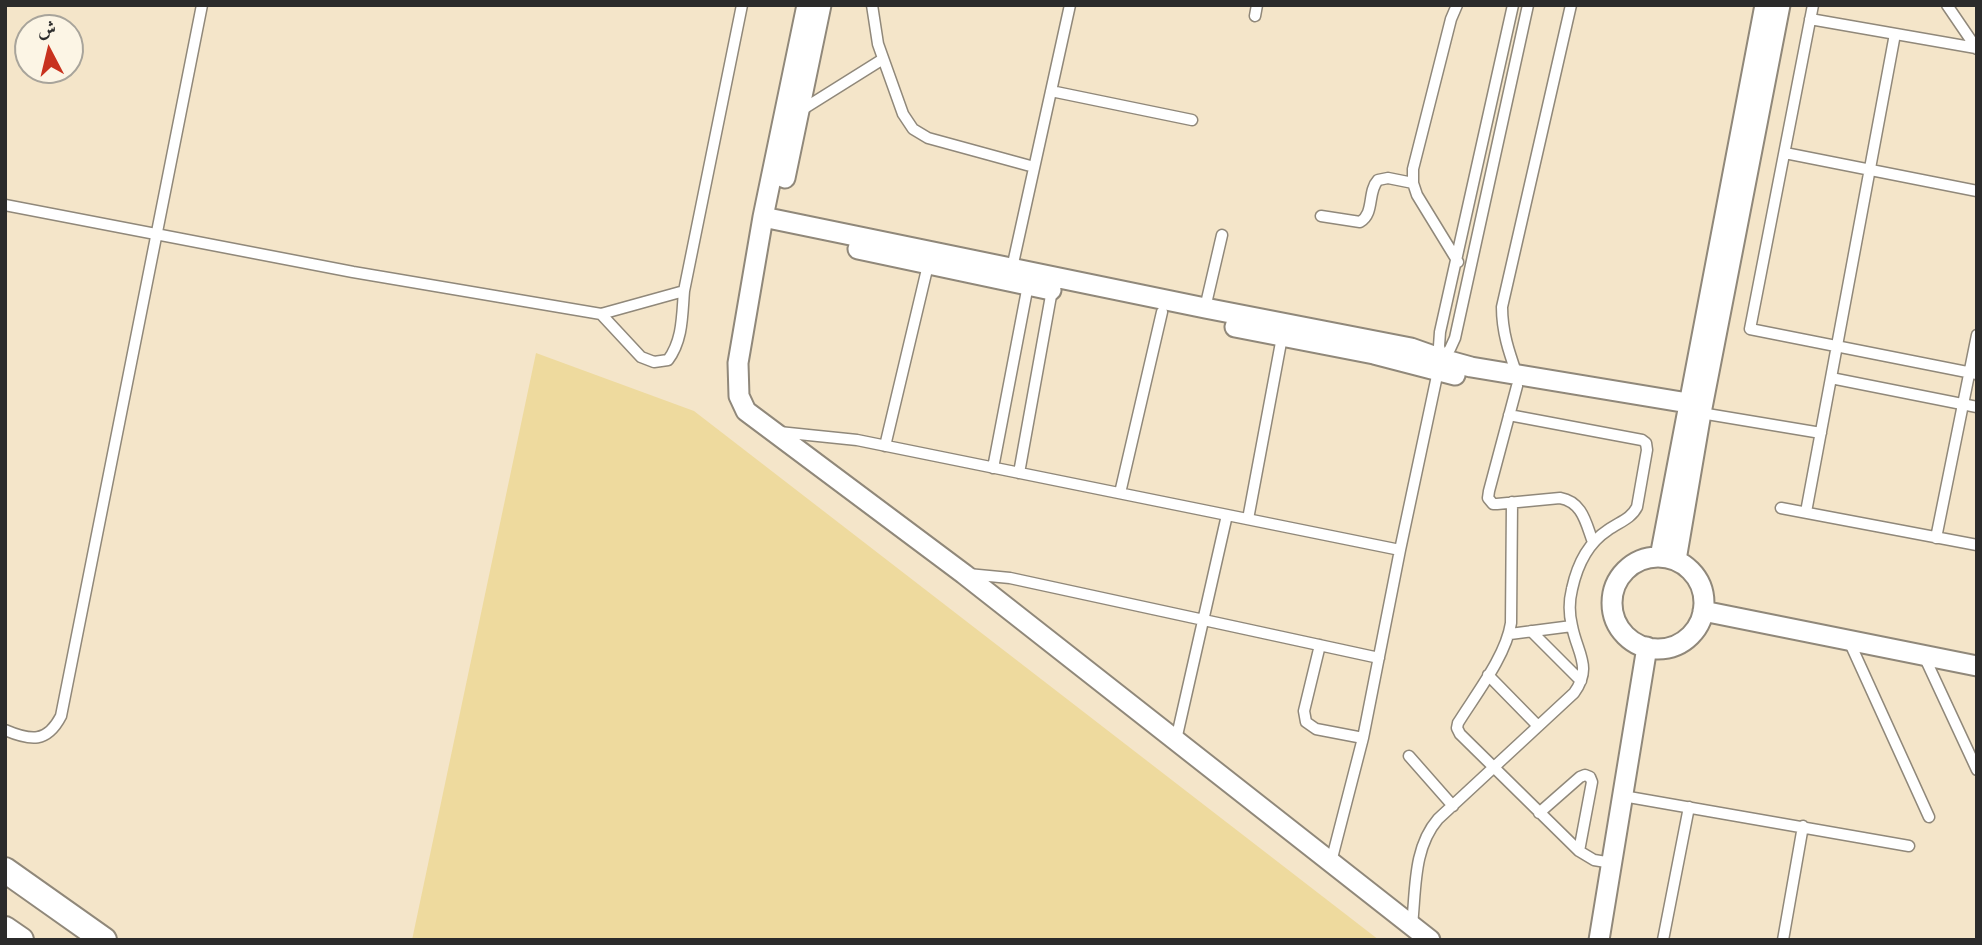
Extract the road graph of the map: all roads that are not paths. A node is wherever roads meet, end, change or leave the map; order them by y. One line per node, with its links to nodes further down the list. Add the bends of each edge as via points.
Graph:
1 (202, 5): 30 (lane)
2 (742, 5): 37 (lane)
3 (807, 5): 29 (street)
4 (821, 5): 20 (street)
5 (873, 5): 18 (lane)
6 (1070, 5): 19 (lane)
7 (1457, 5): 25 (lane)
8 (1513, 5): 33 (lane)
9 (1528, 5): 34 (lane)
10 (1572, 5): 47 (lane, via 1502,307 1505,343)
11 (1765, 5): 50 (street)
12 (1780, 5): 50 (street)
13 (1813, 5): 15 (lane)
14 (1947, 5): 17 (lane)
15 (1810, 19): 16 (lane); 22 (lane)
16 (1895, 34): 17 (lane); 24 (lane)
17 (1976, 49)
18 (883, 59): 20 (lane); 23 (lane, via 903,114 920,134)
19 (1051, 91): 21 (lane); 23 (lane)
20 (799, 111): 29 (street)
21 (1192, 120)
22 (1785, 153): 24 (lane); 43 (lane, via 1750,330)
23 (1034, 167): 35 (lane)
24 (1870, 170): 26 (lane); 43 (lane)
25 (1413, 183): 28 (lane, via 1378,180 1367,216 1360,222); 33 (lane)
26 (1977, 191)
27 (5, 205): 30 (lane)
28 (1321, 216)
29 (768, 223): 32 (street); 52 (street, via 737,373 746,411)
30 (157, 234): 40 (lane); 83 (lane, via 61,716 53,731 38,737)
31 (1223, 235): 39 (lane)
32 (930, 258): 35 (street); 54 (lane)
33 (1456, 261): 34 (lane); 44 (lane, via 1439,339)
34 (1470, 271): 44 (lane, via 1455,338)
35 (1020, 277): 36 (street); 38 (street); 55 (lane)
36 (1052, 290): 38 (street); 56 (lane)
37 (684, 291): 40 (lane); 40 (lane, via 680,338 668,360 654,362 641,357)
38 (1164, 306): 39 (street); 41 (street); 57 (lane)
39 (1205, 308): 41 (street)
40 (601, 314)
41 (1283, 330): 44 (street, via 1374,354); 62 (lane)
42 (1977, 334): 45 (lane)
43 (1837, 346): 45 (lane); 46 (lane)
44 (1440, 365): 47 (street); 66 (lane)
45 (1973, 373): 48 (lane)
46 (1831, 378): 48 (lane); 53 (lane)
47 (1517, 380): 50 (street); 51 (lane)
48 (1963, 404): 49 (lane); 63 (lane)
49 (1977, 407)
50 (1692, 411): 53 (lane); 67 (street)
51 (1509, 415): 58 (lane, via 1488,495 1493,504); 64 (lane, via 1646,443 1637,507)
52 (772, 432): 54 (lane); 68 (street)
53 (1821, 433): 60 (lane)
54 (885, 446): 55 (lane)
55 (993, 468): 56 (lane)
56 (1019, 473): 57 (lane)
57 (1120, 493): 61 (lane)
58 (1512, 502): 64 (lane, via 1560,498 1573,502 1582,512); 73 (lane)
59 (1781, 508): 60 (lane)
60 (1806, 512): 63 (lane)
61 (1227, 515): 62 (lane); 70 (lane)
62 (1248, 519): 66 (lane)
63 (1936, 538): 65 (lane)
64 (1593, 542): 71 (lane, via 1572,586)
65 (1977, 545)
66 (1400, 550): 78 (lane)
67 (1668, 559): 69 (street, via 1690,570 1700,585); 76 (street, via 1649,558 1628,567 1612,596 1619,629)
68 (964, 574): 70 (lane, via 1010,578); 85 (street)
69 (1703, 611): 74 (street); 76 (street, via 1696,628 1683,641 1665,648)
70 (1205, 620): 75 (lane); 85 (lane)
71 (1572, 626): 72 (lane); 81 (lane, via 1584,665)
72 (1531, 631): 73 (lane); 81 (lane)
73 (1510, 634): 80 (lane)
74 (1849, 641): 77 (street); 93 (lane)
75 (1320, 645): 78 (lane); 84 (lane, via 1304,711 1306,722 1316,729)
76 (1647, 647): 89 (street)
77 (1924, 656): 79 (street); 88 (lane)
78 (1379, 658): 84 (lane)
79 (1977, 666)
80 (1488, 675): 82 (lane); 87 (lane, via 1457,729)
81 (1581, 681): 82 (lane)
82 (1538, 726): 87 (lane)
83 (5, 730)
84 (1363, 737): 97 (lane)
85 (1176, 740): 97 (street)
86 (1409, 756): 90 (lane)
87 (1494, 768): 90 (lane); 92 (lane)
88 (1977, 770)
89 (1623, 796): 91 (lane); 98 (street)
90 (1453, 806): 100 (lane, via 1432,826 1421,848)
91 (1689, 807): 94 (lane); 106 (lane)
92 (1539, 813): 96 (lane); 96 (lane, via 1580,777 1590,777)
93 (1929, 817)
94 (1803, 826): 95 (lane); 107 (lane)
95 (1909, 846)
96 (1579, 851): 98 (lane)
97 (1331, 862): 100 (street)
98 (1612, 863): 105 (street)
99 (5, 870): 103 (street)
100 (1412, 925): 104 (street)
101 (5, 929): 102 (street)
102 (21, 940)
103 (104, 940)
104 (1430, 940)
105 (1599, 940)
106 (1663, 940)
107 (1783, 940)

